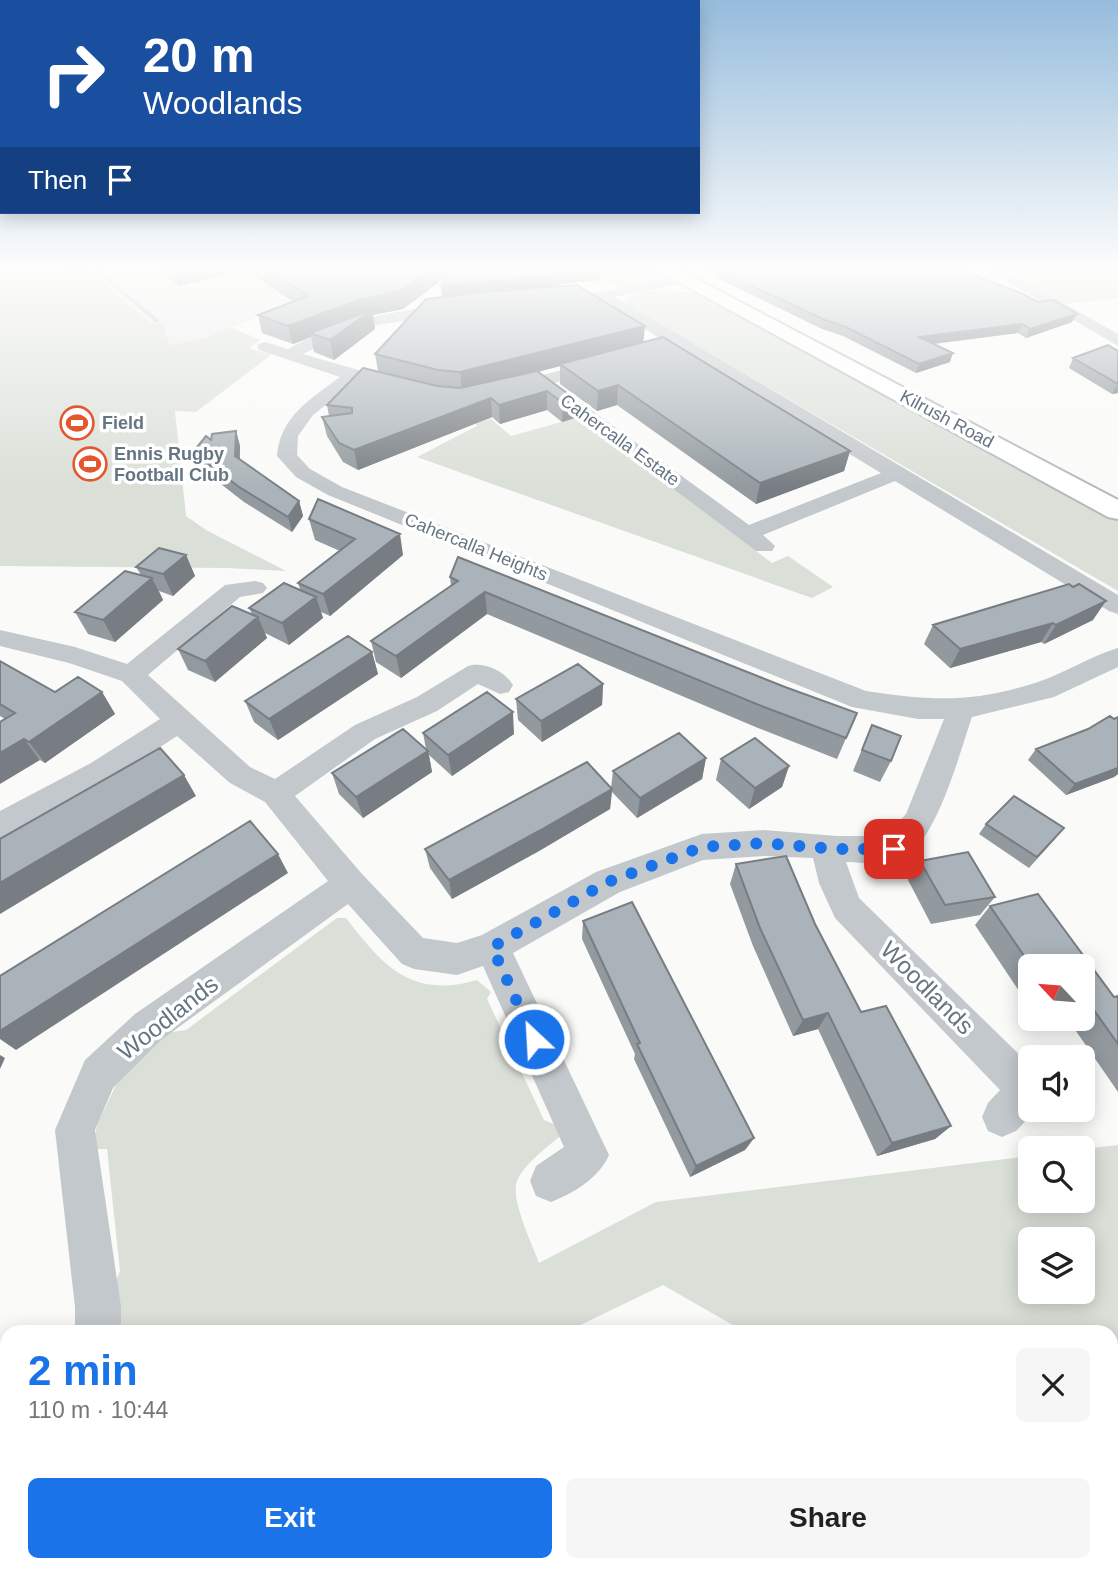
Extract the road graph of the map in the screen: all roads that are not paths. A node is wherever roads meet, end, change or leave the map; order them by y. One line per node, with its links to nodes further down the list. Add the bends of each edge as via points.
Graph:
1 (310, 342): 6 (street)
2 (678, 342): 8 (street, Cahercalla Estate)
3 (679, 342): 11 (street)
4 (803, 342): 12 (main road, Kilrush Road)
5 (265, 347): 6 (street)
6 (291, 354): 7 (street)
7 (353, 375): 9 (street); 19 (street, Cahercalla Heights, via 307,411 288,436 287,456 303,473 335,491 862,700)
8 (541, 382): 10 (street); 11 (street, Cahercalla Estate, via 756,539)
9 (415, 391)
10 (483, 396)
11 (896, 474): 14 (street)
12 (1118, 511)
13 (255, 588): 17 (street, via 233,590)
14 (1118, 607)
15 (0, 638): 17 (street)
16 (1118, 657): 19 (street, via 1045,690)
17 (131, 675): 20 (street)
18 (500, 685): 21 (street, via 477,672 427,704 365,732)
19 (961, 710): 23 (street, via 919,821 894,849)
20 (179, 721): 21 (street, via 240,775); 22 (street, via 101,771)
21 (276, 794): 24 (street)
22 (0, 826)
23 (827, 846): 25 (street, via 764,843 702,847 608,882); 26 (street, Woodlands, via 835,883 847,908 1027,1090)
24 (351, 884): 25 (street, via 414,953 457,959); 28 (street, Woodlands, via 148,1027 99,1074 75,1130)
25 (492, 947): 27 (street, via 588,1154)
26 (1002, 1117)
27 (551, 1181)
28 (98, 1325)

